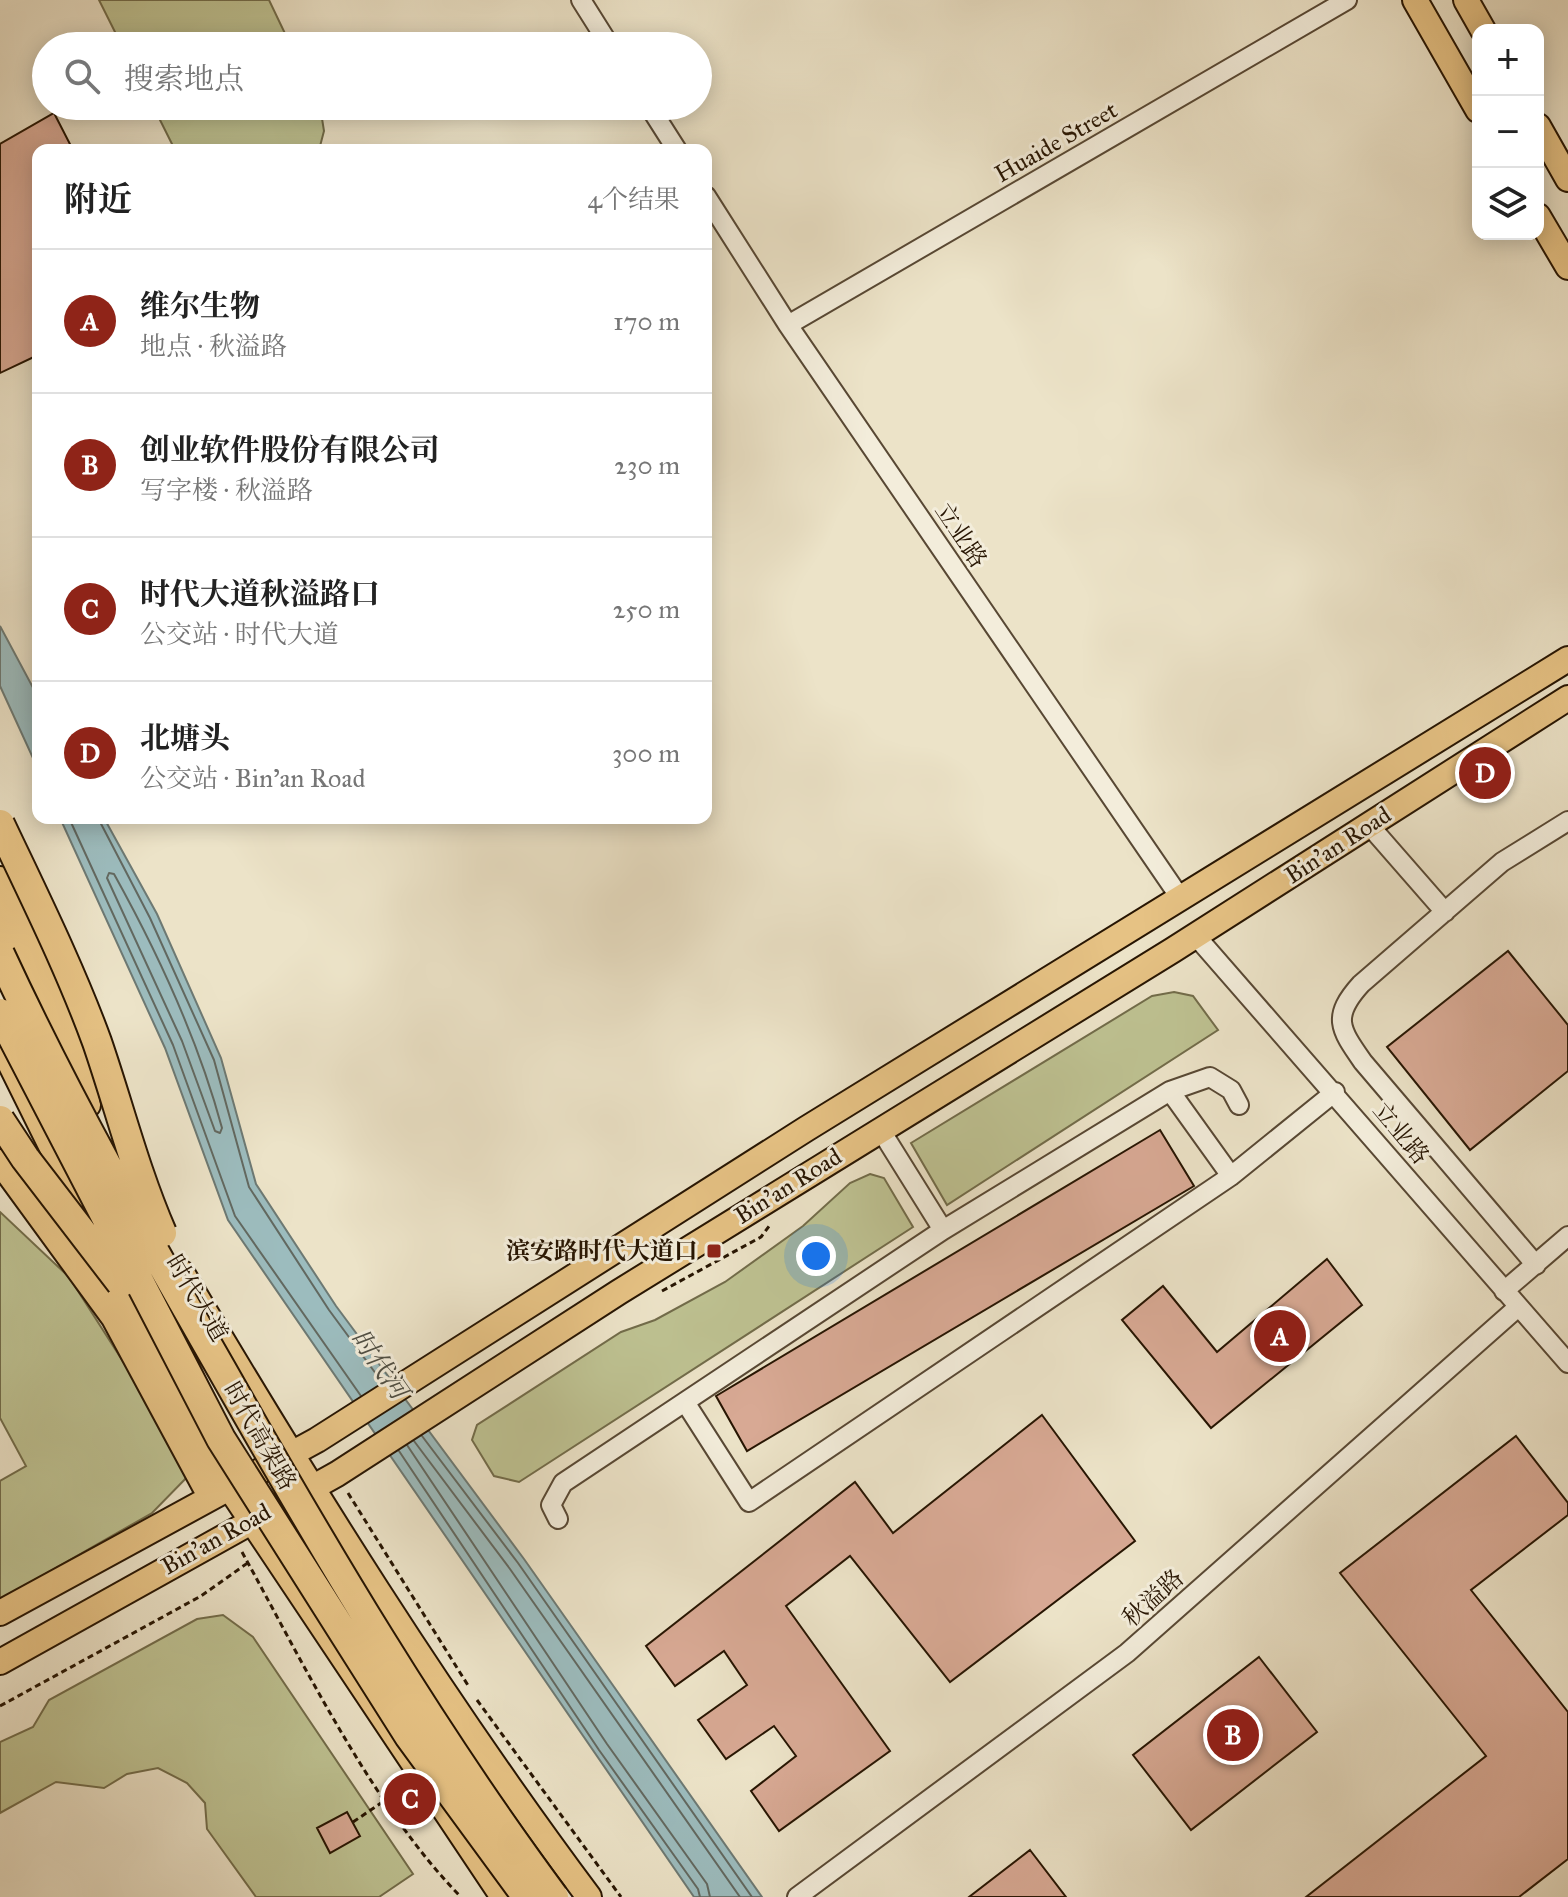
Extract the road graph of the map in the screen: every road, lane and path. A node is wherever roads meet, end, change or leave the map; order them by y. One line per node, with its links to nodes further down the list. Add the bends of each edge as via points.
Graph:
1 (581, 0): 6 (street)
2 (1347, 0): 15 (street, Huaide Street)
3 (1415, 0): 7 (main road)
4 (1466, 0): 5 (main road)
5 (1480, 24)
6 (601, 32)
7 (1472, 100)
8 (658, 120): 10 (street)
9 (1544, 137): 11 (main road)
10 (673, 144)
11 (1568, 179)
12 (712, 205): 15 (street, 立业路)
13 (1544, 226): 14 (main road)
14 (1568, 267)
15 (788, 325): 22 (street, 立业路)
16 (1568, 659): 22 (main road, Bin'an Road)
17 (1568, 698): 20 (main road, Bin'an Road)
18 (1568, 821): 23 (street, via 1502,862)
19 (0, 824): 47 (highway, bridge, via 97,1042 147,1197)
20 (1369, 825): 23 (street); 25 (main road, Bin'an Road)
21 (0, 881): 28 (highway)
22 (1181, 899): 51 (main road, Bin'an Road)
23 (1445, 912): 43 (street, via 1349,997 1342,1029 1363,1062)
24 (0, 919): 33 (main road, 时代大道)
25 (1195, 935): 32 (street, 立业路); 37 (main road, Bin'an Road)
26 (0, 954): 47 (highway, 时代高架路, bridge, via 115,1179)
27 (0, 1013): 49 (highway, 时代高架路, bridge)
28 (64, 1015): 33 (main road)
29 (0, 1043): 36 (main road)
30 (0, 1069): 36 (main road)
31 (1170, 1091): 34 (street, via 1210,1077 1231,1090); 39 (street); 41 (street)
32 (1335, 1092): 39 (street); 44 (street, 立业路)
33 (88, 1105): 51 (main road, 时代大道)
34 (1239, 1105)
35 (0, 1120): 49 (highway, bridge)
36 (39, 1121): 40 (main road)
37 (880, 1129): 41 (street); 52 (main road, Bin'an Road)
38 (0, 1162): 45 (main road)
39 (1231, 1176): 50 (street, via 749,1502)
40 (69, 1183): 45 (main road); 54 (main road)
41 (943, 1230): 50 (street)
42 (1568, 1236): 43 (street)
43 (1536, 1265): 44 (street)
44 (1504, 1291): 46 (street, 立业路)
45 (98, 1297): 54 (main road)
46 (1517, 1308): 48 (street, 立业路); 70 (street, 秋溢路, via 1127,1653)
47 (214, 1355): 67 (highway, 时代高架路, bridge, via 422,1702)
48 (1568, 1363)
49 (181, 1365): 66 (highway, 时代高架路, bridge, via 229,1452 409,1736)
50 (685, 1402): 55 (street, via 563,1483 551,1505)
51 (292, 1455): 53 (main road, 时代大道); 54 (main road, Bin'an Road)
52 (337, 1474): 53 (main road, Bin'an Road); 69 (path, via 474,1695)
53 (312, 1487): 56 (main road, Bin'an Road); 68 (main road, 时代大道)
54 (219, 1492): 56 (main road); 59 (main road, Bin'an Road)
55 (558, 1519)
56 (240, 1525): 57 (main road); 58 (path); 60 (main road, Bin'an Road)
57 (266, 1545): 58 (path); 65 (main road)
58 (248, 1563): 61 (path, via 201,1596); 64 (path, via 363,1765 434,1870)
59 (0, 1613)
60 (0, 1662)
61 (0, 1706)
62 (381, 1803): 63 (path)
63 (353, 1822)
64 (461, 1897)
65 (503, 1897)
66 (527, 1897)
67 (554, 1897)
68 (589, 1897)
69 (621, 1897)
70 (797, 1897)

